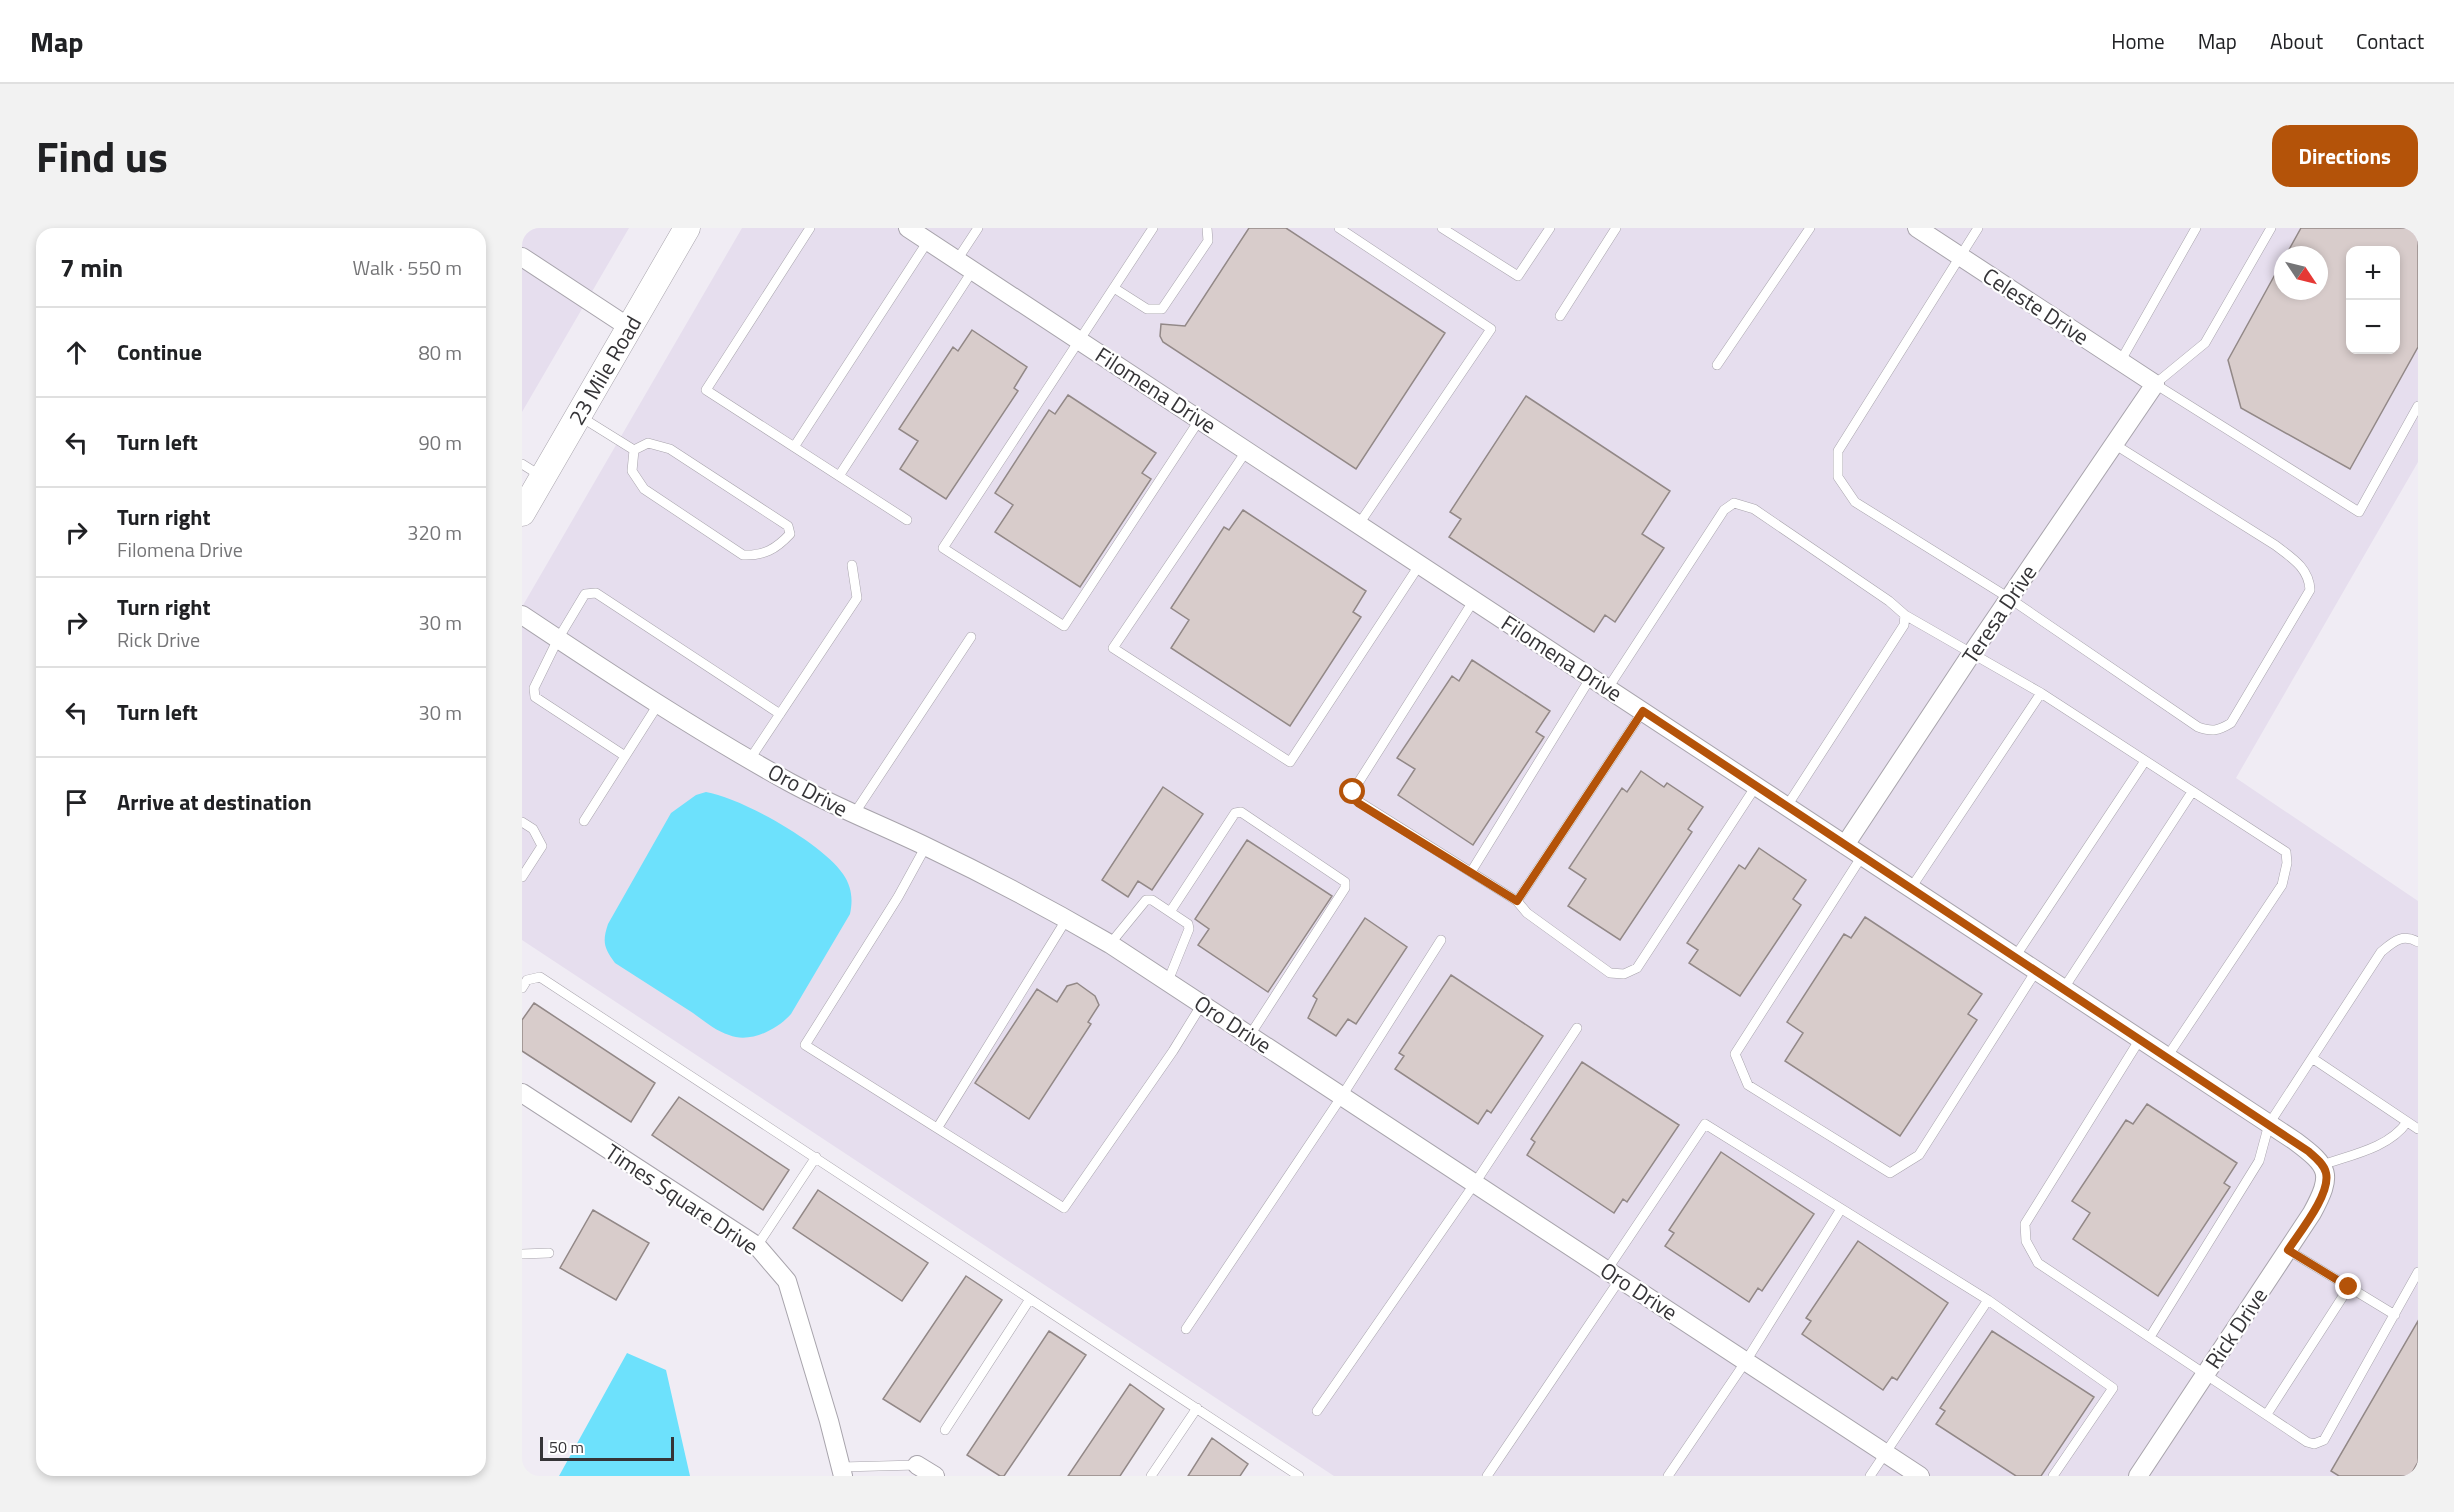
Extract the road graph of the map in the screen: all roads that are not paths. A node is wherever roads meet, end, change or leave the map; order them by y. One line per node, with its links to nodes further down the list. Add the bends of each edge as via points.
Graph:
1 (687, 228): 22 (main road, 23 Mile Road)
2 (810, 228): 31 (lane, via 706,390)
3 (978, 228): 18 (lane)
4 (1154, 228): 20 (lane)
5 (1207, 228): 20 (lane, via 1208,241 1162,309 1147,309)
6 (1339, 228): 38 (lane, via 1491,329)
7 (1442, 228): 8 (lane, via 1518,276)
8 (1550, 228)
9 (1616, 228): 21 (lane)
10 (1810, 228): 25 (lane)
11 (1917, 228): 17 (street, Celeste Drive)
12 (1978, 228): 17 (lane)
13 (2196, 228): 24 (lane)
14 (2271, 228): 26 (lane, via 2205,343)
15 (919, 233): 18 (street, Filomena Drive); 31 (lane)
16 (522, 257): 22 (street)
17 (1961, 257): 24 (street, Celeste Drive); 41 (lane, via 1838,451 1838,477 1855,502)
18 (957, 260): 19 (street, Filomena Drive)
19 (973, 270): 23 (street, Filomena Drive); 35 (lane)
20 (1114, 288): 23 (lane)
21 (1560, 316)
22 (630, 328): 28 (main road, 23 Mile Road)
23 (1080, 340): 29 (street, Filomena Drive); 29 (lane, via 943,548 1064,626)
24 (2120, 362): 26 (street, Celeste Drive)
25 (1717, 365)
26 (2155, 384): 27 (lane, via 2359,512); 30 (street, Teresa Drive)
27 (2418, 406)
28 (579, 416): 32 (lane); 34 (main road, 23 Mile Road)
29 (1200, 419): 33 (street, Filomena Drive)
30 (2114, 444): 41 (street, Teresa Drive); 41 (lane, via 2275,545 2300,564 2310,578 2310,590 2231,723 2219,730 2198,727)
31 (794, 447): 35 (lane)
32 (634, 450): 32 (lane, via 648,443 669,449 788,526 790,534 777,548 759,556 743,555 644,489 632,471)
33 (1247, 450): 38 (street, Filomena Drive); 39 (lane, via 1113,648 1290,762)
34 (532, 471): 36 (main road, 23 Mile Road)
35 (839, 476): 37 (lane)
36 (522, 513)
37 (907, 520)
38 (1359, 524): 39 (street, Filomena Drive)
39 (1420, 564): 42 (street, Filomena Drive)
40 (852, 565): 53 (lane, via 857,598)
41 (2009, 598): 47 (street, Teresa Drive)
42 (1474, 600): 48 (street, Filomena Drive); 66 (lane, via 1353,792 1358,803)
43 (522, 615): 46 (street, Oro Drive)
44 (1905, 615): 47 (lane); 49 (lane, via 1754,509 1734,503 1725,510); 59 (lane, via 1904,625)
45 (971, 638): 60 (lane)
46 (558, 639): 51 (street, Oro Drive); 53 (lane, via 585,594 596,593); 54 (lane, via 534,688 535,697)
47 (1972, 652): 50 (lane); 63 (street, Teresa Drive)
48 (1591, 677): 49 (street, Filomena Drive); 66 (lane)
49 (1608, 688): 52 (street, Filomena Drive)
50 (2041, 693): 56 (lane); 68 (lane)
51 (659, 703): 54 (lane); 55 (street, Oro Drive)
52 (1643, 711): 57 (street, Filomena Drive); 69 (lane)
53 (780, 714): 55 (lane)
54 (625, 756): 61 (lane)
55 (750, 759): 60 (street, Oro Drive)
56 (2145, 761): 58 (lane); 75 (lane)
57 (1756, 786): 59 (street, Filomena Drive); 69 (lane, via 1637,968 1624,974 1610,973 1527,913)
58 (2192, 792): 79 (lane); 84 (lane, via 2286,852 2288,863 2282,885)
59 (1787, 806): 63 (street, Filomena Drive)
60 (854, 814): 64 (street, Oro Drive)
61 (584, 821)
62 (522, 822): 67 (lane, via 533,829 542,846)
63 (1845, 845): 65 (street, Filomena Drive)
64 (926, 846): 71 (street, Oro Drive); 90 (lane, via 805,1045)
65 (1862, 856): 68 (street, Filomena Drive); 76 (lane, via 1735,1054 1748,1085 1890,1173 1919,1155)
66 (1471, 872): 69 (lane)
67 (522, 878)
68 (1911, 888): 75 (street, Filomena Drive)
69 (1517, 901)
70 (1170, 912): 74 (lane, via 1146,900); 77 (lane, via 1188,924 1189,929); 82 (lane, via 1235,813 1241,812 1345,882 1345,888)
71 (1066, 920): 74 (street, Oro Drive); 90 (lane)
72 (1441, 940): 87 (lane)
73 (2418, 942): 85 (lane, via 2399,939 2381,952)
74 (1110, 944): 77 (street, Oro Drive)
75 (2015, 957): 76 (street, Filomena Drive)
76 (2036, 971): 79 (street, Filomena Drive)
77 (1168, 981): 80 (street, Oro Drive)
78 (522, 988): 92 (lane, via 527,980 540,977)
79 (2064, 988): 83 (street, Filomena Drive)
80 (1202, 1004): 82 (street, Oro Drive); 90 (lane, via 1064,1208)
81 (1577, 1028): 94 (lane)
82 (1250, 1035): 87 (street, Oro Drive)
83 (2140, 1039): 84 (street, Filomena Drive); 107 (lane, via 2025,1224 2025,1234 2038,1263)
84 (2167, 1057): 89 (street, Filomena Drive)
85 (2312, 1058): 88 (lane); 89 (lane)
86 (522, 1093): 96 (street, Times Square Drive)
87 (1342, 1096): 94 (street, Oro Drive); 106 (lane)
88 (2407, 1122): 91 (lane); 93 (lane, via 2388,1141)
89 (2269, 1124): 93 (street, Filomena Drive, via 2308,1151); 107 (lane, via 2259,1161)
90 (938, 1127)
91 (2418, 1129)
92 (816, 1157): 96 (lane); 103 (lane)
93 (2324, 1170): 97 (street, Rick Drive, via 2320,1199)
94 (1475, 1183): 101 (street, Oro Drive); 111 (lane)
95 (1841, 1209): 101 (lane, via 1705,1124); 104 (lane); 108 (lane)
96 (758, 1246): 116 (street, Times Square Drive, via 786,1281)
97 (2288, 1250): 102 (lane); 109 (street, Rick Drive)
98 (549, 1253): 99 (lane)
99 (522, 1254)
100 (2418, 1272): 105 (lane)
101 (1614, 1274): 108 (street, Oro Drive); 120 (lane)
102 (2349, 1287): 105 (lane); 112 (lane)
103 (1030, 1299): 110 (lane); 113 (lane)
104 (1988, 1300): 114 (lane); 124 (lane, via 2112,1388)
105 (2395, 1315): 112 (lane, via 2324,1440 2307,1442)
106 (1186, 1329)
107 (2150, 1337): 109 (lane)
108 (1746, 1361): 114 (street, Oro Drive); 121 (lane)
109 (2206, 1373): 112 (lane); 125 (street, Rick Drive)
110 (1197, 1408): 118 (lane); 119 (lane)
111 (1317, 1410)
112 (2267, 1414)
113 (945, 1430)
114 (1885, 1453): 122 (lane); 123 (street, Oro Drive)
115 (917, 1465): 116 (lane); 117 (street)
116 (842, 1472)
117 (935, 1476)
118 (1150, 1476)
119 (1299, 1476)
120 (1487, 1476)
121 (1668, 1476)
122 (1870, 1476)
123 (1920, 1476)
124 (2054, 1476)
125 (2138, 1476)

